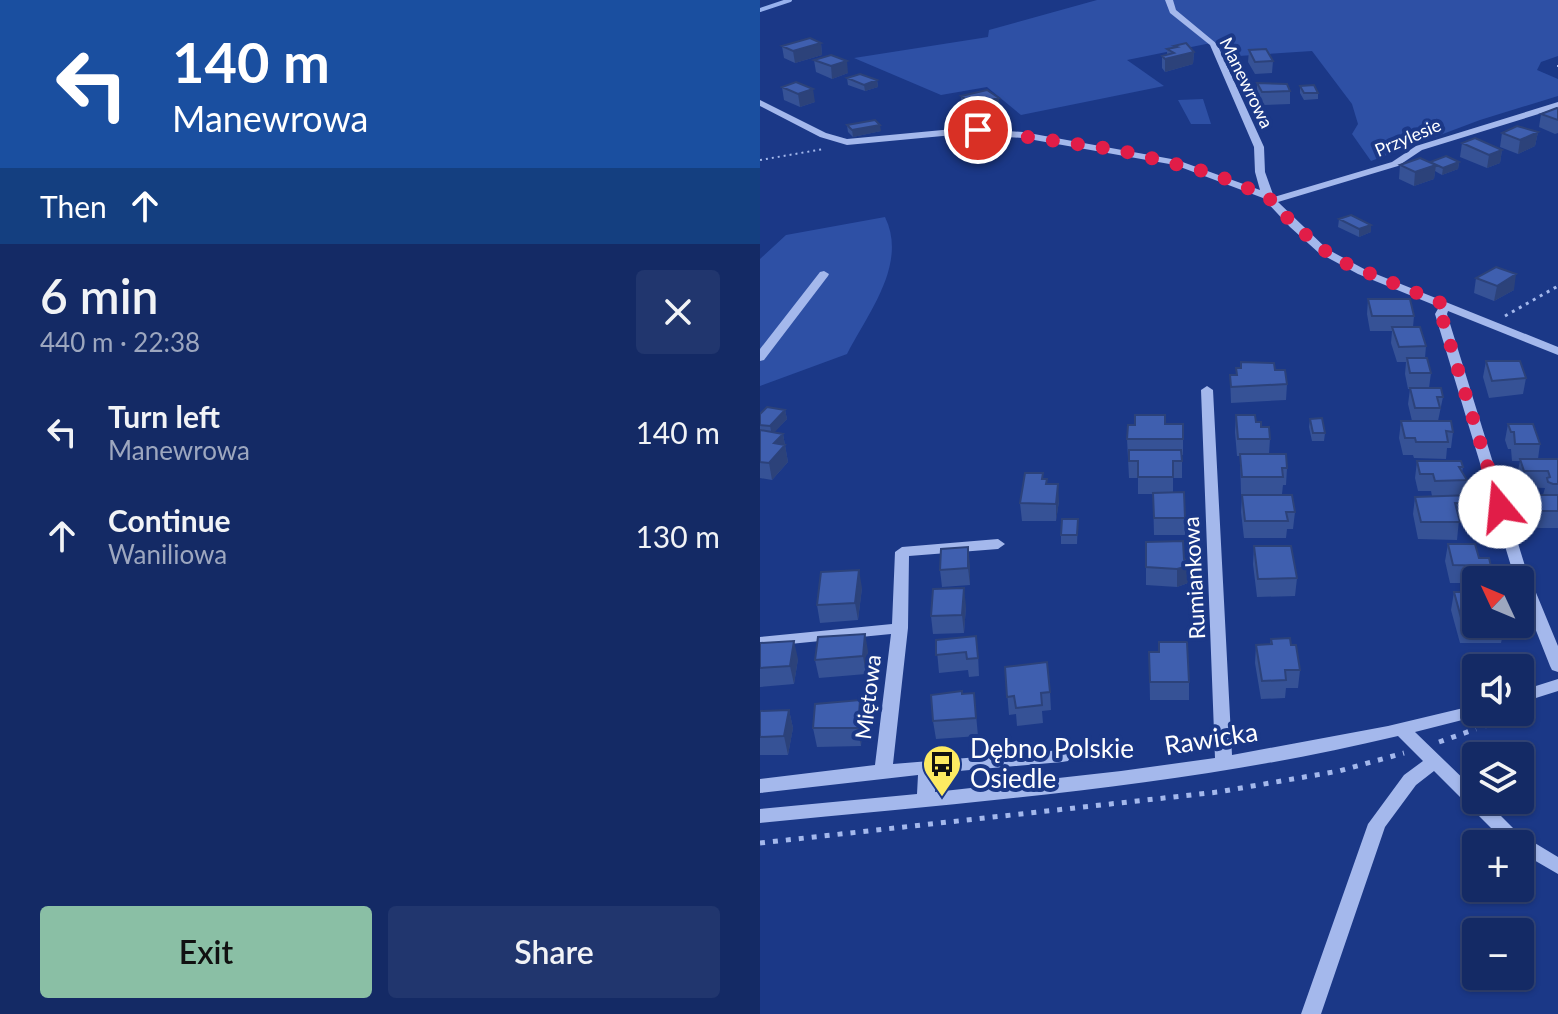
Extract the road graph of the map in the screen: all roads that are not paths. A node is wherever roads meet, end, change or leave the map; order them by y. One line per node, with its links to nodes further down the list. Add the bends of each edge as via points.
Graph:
1 (1169, 0): 4 (street, Manewrowa, via 1173,11 1213,44 1259,147)
2 (760, 103): 4 (street, via 833,139 862,143 964,131 1023,135 1177,163)
3 (1558, 105): 4 (street, Przylesie, via 1431,144 1395,164)
4 (1269, 199): 6 (street, via 1335,259)
5 (824, 274): 8 (street)
6 (1446, 305): 7 (street); 13 (street, via 1441,314 1490,477)
7 (1558, 351)
8 (760, 357)
9 (1207, 390): 20 (street, Rumiankowa)
10 (998, 544): 11 (street, Miętowa, via 902,552)
11 (900, 628): 12 (street, Miętowa); 22 (street, Miętowa)
12 (760, 642)
13 (1558, 666)
14 (1558, 685): 15 (street)
15 (1534, 693)
16 (1462, 715): 17 (street, Rawicka)
17 (1403, 730): 19 (street); 20 (street, Rawicka)
18 (1062, 756): 21 (street, Miętowa)
19 (1434, 762): 26 (street, via 1512,838); 27 (street, via 1410,780 1377,824)
20 (1224, 764): 24 (street, Rawicka)
21 (927, 767): 22 (street, Miętowa); 24 (street)
22 (883, 771): 23 (street, Miętowa)
23 (760, 786)
24 (926, 800): 25 (street, Rawicka)
25 (760, 816)
26 (1558, 866)
27 (1311, 1014)

